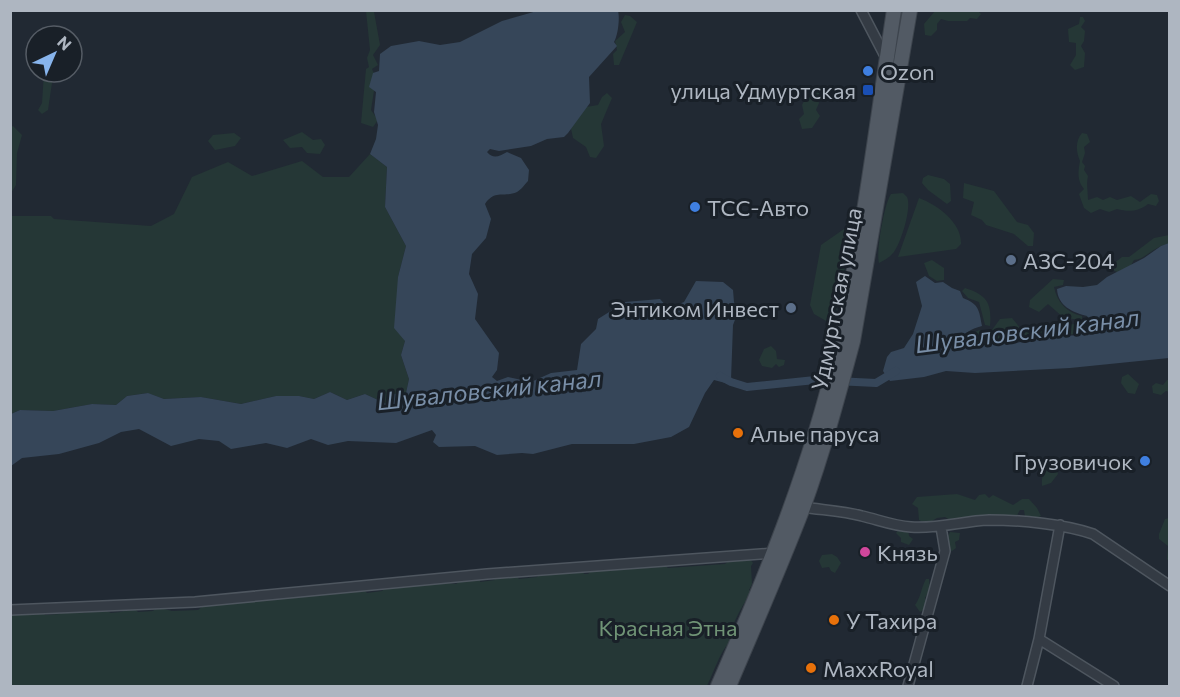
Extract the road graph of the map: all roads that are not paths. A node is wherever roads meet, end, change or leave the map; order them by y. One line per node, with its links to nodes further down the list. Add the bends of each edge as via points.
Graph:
1 (861, 10): 4 (street)
2 (894, 10): 4 (main road, Удмуртская улица)
3 (910, 10): 5 (main road, Удмуртская улица, via 853,341)
4 (886, 58): 5 (main road, Удмуртская улица)
5 (840, 364): 6 (main road, Удмуртская улица)
6 (832, 395): 7 (main road, Удмуртская улица, via 820,457); 10 (main road, Удмуртская улица)
7 (803, 507): 9 (street, via 895,525); 15 (main road, Удмуртская улица)
8 (1060, 525): 9 (street, via 988,520); 11 (street, via 1093,534); 13 (street)
9 (941, 526): 16 (street, via 945,551)
10 (775, 553): 12 (street, via 487,574 195,602); 14 (main road, Удмуртская улица)
11 (1170, 586)
12 (10, 610)
13 (1039, 639): 17 (street); 18 (street)
14 (718, 687)
15 (729, 687)
16 (908, 687)
17 (1027, 687)
18 (1114, 687)

